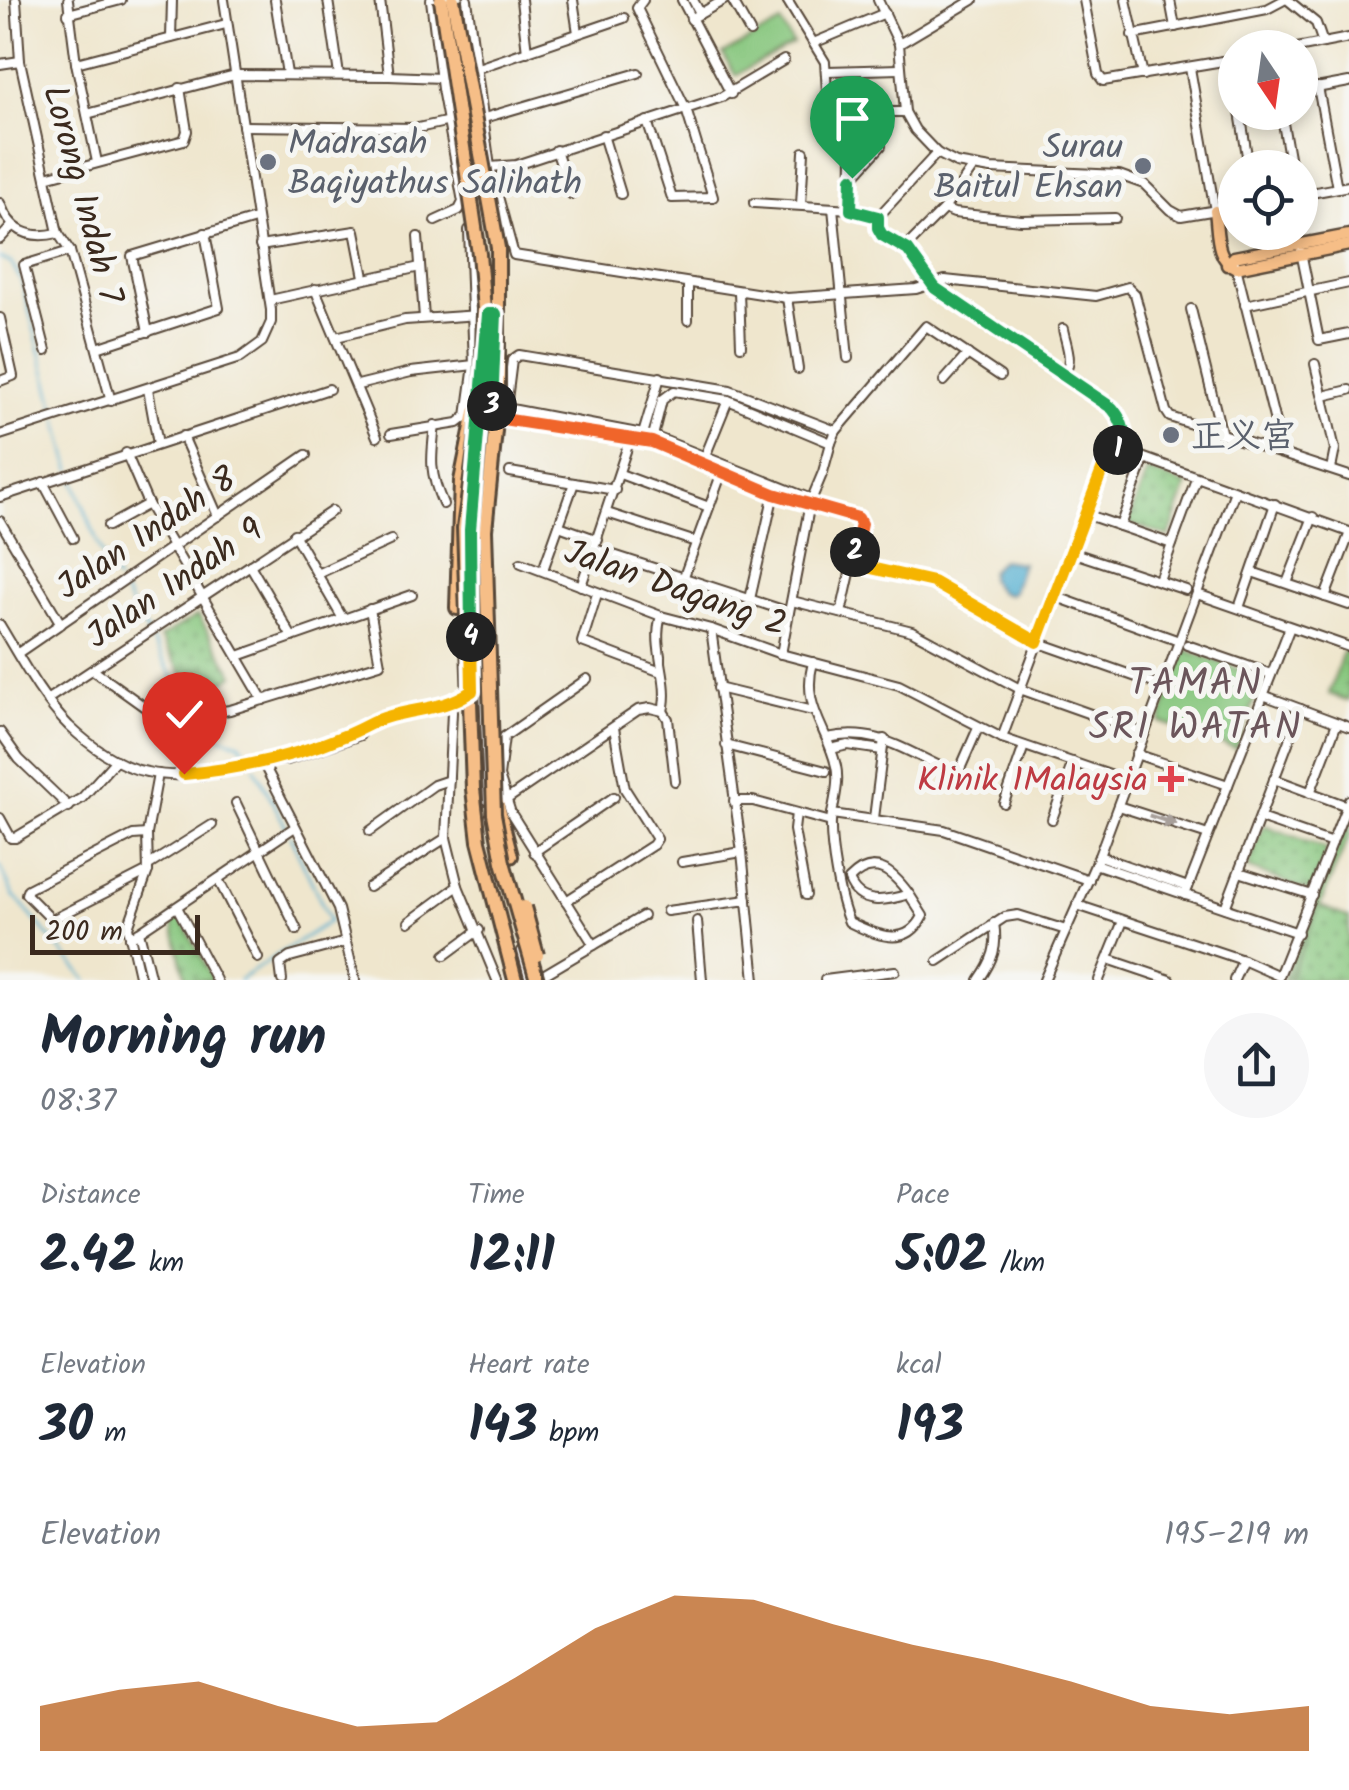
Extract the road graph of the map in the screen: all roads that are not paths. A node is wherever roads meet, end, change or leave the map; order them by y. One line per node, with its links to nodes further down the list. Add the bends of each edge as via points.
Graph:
1 (16, 0): 46 (street, Lorong Indah 7)
2 (68, 0): 29 (street)
3 (122, 0): 29 (street)
4 (172, 0): 38 (street)
5 (224, 0): 33 (street)
6 (276, 0): 56 (street)
7 (328, 0): 57 (street)
8 (380, 0): 60 (street)
9 (431, 0): 61 (street)
10 (443, 0): 53 (street); 296 (highway, bridge, via 484,309 482,401 464,528)
11 (454, 0): 53 (street); 363 (highway, bridge, via 498,248 498,400 485,530 494,814)
12 (468, 0): 50 (street)
13 (520, 0): 44 (street)
14 (573, 0): 36 (street)
15 (629, 0): 27 (street)
16 (682, 0): 32 (street)
17 (693, 0): 30 (street)
18 (724, 0): 30 (street)
19 (732, 0): 35 (street)
20 (800, 0): 26 (street)
21 (973, 0): 42 (street)
22 (1084, 0): 58 (street, via 1101,79)
23 (1126, 0): 37 (street)
24 (1170, 0): 34 (street)
25 (1286, 0): 34 (street); 41 (street, via 1316,23)
26 (788, 2): 40 (street)
27 (640, 4): 67 (street)
28 (883, 4): 40 (street); 42 (street)
29 (68, 14): 47 (street)
30 (700, 14): 32 (street)
31 (624, 18): 36 (street)
32 (691, 19): 66 (street)
33 (226, 24): 38 (street); 59 (street)
34 (1174, 27): 37 (street)
35 (750, 32)
36 (578, 33): 44 (street)
37 (1132, 35): 58 (street)
38 (171, 38): 47 (street)
39 (1349, 38): 41 (street)
40 (816, 42): 54 (street)
41 (1323, 43): 43 (street)
42 (899, 44): 52 (street)
43 (1318, 44)
44 (527, 52): 50 (street)
45 (784, 60): 66 (street)
46 (20, 61): 49 (street); 84 (street, Lorong Indah 7)
47 (76, 63): 69 (street)
48 (1218, 63): 51 (street)
49 (0, 64)
50 (476, 68): 53 (street); 70 (street)
51 (1190, 68): 58 (street); 99 (street)
52 (900, 69): 54 (street); 68 (street)
53 (459, 71): 61 (street); 63 (street); 132 (street, via 492,245)
54 (828, 71): 68 (street, via 832,112)
55 (638, 73): 70 (street)
56 (287, 74): 57 (street); 59 (street)
57 (338, 75): 60 (street)
58 (1143, 75)
59 (236, 76): 65 (street); 73 (street)
60 (390, 76): 61 (street)
61 (442, 78): 63 (street); 71 (street)
62 (1349, 82): 64 (street)
63 (456, 85): 132 (street)
64 (1318, 87): 88 (street)
65 (180, 88): 69 (street); 80 (street, via 184,140)
66 (732, 94): 67 (street)
67 (686, 109): 72 (street); 72 (street, via 710,198 670,194)
68 (905, 112): 78 (street)
69 (87, 114): 80 (street)
70 (484, 118): 81 (street)
71 (450, 121): 73 (street, via 418,128); 103 (street, via 464,202)
72 (647, 121): 74 (street)
73 (243, 126): 102 (street)
74 (603, 135): 76 (street); 91 (street)
75 (880, 146): 85 (street)
76 (556, 150): 82 (street); 90 (street)
77 (804, 152): 94 (street)
78 (937, 153): 83 (street); 100 (street)
79 (852, 156): 85 (street)
80 (97, 162): 84 (street)
81 (490, 166): 82 (street); 122 (street, via 514,255)
82 (507, 166): 86 (street)
83 (974, 166): 96 (street); 99 (street, via 1120,174 1144,184 1180,216)
84 (46, 177): 106 (street, Lorong Indah 7)
85 (852, 178): 97 (street)
86 (513, 186)
87 (1349, 186): 88 (street)
88 (1337, 188): 89 (street)
89 (1318, 192)
90 (571, 194)
91 (620, 194)
92 (0, 203): 104 (street)
93 (754, 203): 94 (street)
94 (801, 205): 95 (street)
95 (833, 208): 97 (street); 127 (street)
96 (944, 209): 101 (street, via 1021,220); 114 (street)
97 (851, 210): 100 (street)
98 (1218, 210): 99 (street)
99 (1214, 211): 118 (main road, via 1221,256)
100 (878, 217): 114 (street, via 882,235)
101 (1115, 218)
102 (255, 219): 107 (street, Lorong Indah 7); 113 (street)
103 (436, 222)
104 (6, 223): 106 (street, via 34,235); 110 (street)
105 (469, 230): 133 (street)
106 (58, 233): 117 (street, Lorong Indah 7)
107 (205, 233): 138 (street, via 219,308); 138 (street, Lorong Indah 7, via 132,256)
108 (1349, 235): 111 (main road)
109 (418, 237): 119 (street)
110 (0, 239)
111 (1318, 244)
112 (1349, 244): 115 (main road)
113 (260, 246): 120 (street, via 355,231); 129 (street)
114 (904, 248): 123 (street)
115 (1318, 248)
116 (1300, 250): 118 (main road); 126 (street)
117 (70, 251): 142 (street, Lorong Indah 7); 143 (street, via 24,265)
118 (1232, 263): 130 (street)
119 (420, 267): 120 (street); 134 (street)
120 (364, 277): 124 (street)
121 (1349, 283): 126 (street)
122 (688, 284): 125 (street); 135 (street)
123 (930, 284): 127 (street); 149 (street); 166 (street, via 945,280 1096,296 1133,289 1166,411)
124 (316, 289): 129 (street); 140 (street)
125 (739, 292): 128 (street); 141 (street)
126 (1309, 292): 130 (street); 139 (street, via 1319,340)
127 (840, 295): 128 (street); 145 (street)
128 (788, 298): 148 (street)
129 (270, 300): 155 (street, via 270,322 254,351)
130 (1245, 305): 175 (street, via 1276,430)
131 (1191, 308): 166 (street)
132 (492, 314): 133 (street); 146 (street); 161 (street)
133 (474, 315): 134 (street); 146 (street)
134 (424, 318): 140 (street)
135 (688, 320)
136 (1, 325): 152 (street, via 12,376)
137 (1063, 329): 149 (street, via 1070,358)
138 (148, 332): 142 (street)
139 (1349, 334)
140 (336, 337): 154 (street)
141 (741, 346)
142 (97, 348): 160 (street, Lorong Indah 7)
143 (46, 351)
144 (968, 354): 150 (street); 153 (street); 165 (street, via 926,326)
145 (848, 358)
146 (480, 362): 154 (street); 164 (street, via 464,421); 178 (highway); 208 (street)
147 (1315, 364): 158 (street)
148 (798, 369)
149 (1064, 374): 176 (street, via 1118,414)
150 (1000, 376)
151 (660, 377): 165 (street, via 730,390); 169 (street); 169 (street, via 519,354 512,360 506,408)
152 (0, 381)
153 (944, 382)
154 (358, 385): 171 (street)
155 (148, 389): 160 (street); 174 (street)
156 (329, 390): 170 (street)
157 (1349, 390): 158 (street)
158 (1323, 396): 182 (street, via 1334,449)
159 (728, 400): 169 (street, via 674,390 662,400); 173 (street); 180 (street)
160 (111, 401): 168 (street)
161 (492, 409): 162 (street); 163 (street)
162 (503, 419): 163 (street); 172 (street)
163 (491, 425): 282 (street, via 480,530)
164 (435, 426): 167 (street); 196 (street, via 431,477)
165 (836, 431): 173 (street)
166 (1221, 432): 175 (street)
167 (390, 434)
168 (0, 435)
169 (648, 435): 180 (street)
170 (183, 436): 174 (street); 202 (street)
171 (377, 437)
172 (630, 439): 180 (street); 185 (street)
173 (831, 443): 194 (street)
174 (158, 444): 177 (street)
175 (1274, 448): 182 (street)
176 (1125, 451): 181 (street); 201 (street, via 1107,457)
177 (126, 453): 188 (street); 195 (street)
178 (467, 454): 208 (highway); 296 (highway, bridge, via 457,608 462,743)
179 (306, 455): 202 (street, Jalan Indah 8)
180 (704, 459): 184 (street); 194 (street)
181 (1144, 460): 187 (street); 207 (street)
182 (1331, 469): 186 (street)
183 (510, 472): 189 (street)
184 (722, 472): 192 (street); 198 (street)
185 (620, 474): 190 (street); 198 (street)
186 (1349, 476)
187 (1196, 479): 191 (street); 215 (street)
188 (43, 482): 193 (street); 211 (street)
189 (574, 483): 190 (street); 206 (street)
190 (615, 490): 200 (street)
191 (1235, 491): 197 (street); 230 (street)
192 (774, 494): 194 (street); 235 (street)
193 (0, 497)
194 (810, 501): 219 (street, via 861,520); 236 (street)
195 (148, 504): 205 (street); 216 (street)
196 (443, 504)
197 (1276, 504): 203 (street); 222 (street)
198 (708, 506): 213 (street)
199 (332, 511): 210 (street, Jalan Indah 9)
200 (607, 513): 213 (street); 214 (street)
201 (1085, 514): 207 (street); 217 (street)
202 (218, 516): 216 (street, Jalan Indah 8)
203 (1313, 517): 209 (street); 226 (street)
204 (0, 521): 244 (street)
205 (108, 526)
206 (559, 526): 214 (street); 221 (street)
207 (1120, 526): 215 (street)
208 (470, 530): 263 (street)
209 (1349, 533): 234 (street)
210 (294, 534): 220 (street, Jalan Indah 9); 223 (street)
211 (73, 538)
212 (391, 540): 223 (street)
213 (696, 542): 224 (street)
214 (596, 544): 224 (street); 227 (street)
215 (1172, 544): 225 (street)
216 (173, 547): 232 (street); 244 (street, Jalan Indah 8)
217 (1071, 552): 225 (street); 233 (street)
218 (521, 563): 221 (street, Jalan Dagang 2)
219 (853, 564): 241 (street); 249 (street, via 933,582)
220 (250, 565): 232 (street, Jalan Indah 9); 248 (street)
221 (543, 570): 227 (street, Jalan Dagang 2)
222 (1252, 572): 226 (street); 238 (street)
223 (317, 574): 243 (street)
224 (683, 579): 235 (street)
225 (1159, 580): 228 (street)
226 (1287, 583): 234 (street)
227 (581, 586): 229 (street, Jalan Dagang 2)
228 (1186, 590)
229 (597, 594): 242 (street, Jalan Dagang 2); 257 (street, via 582,642)
230 (1197, 594): 238 (street); 250 (street)
231 (412, 595): 239 (street)
232 (204, 596): 254 (street); 256 (street, Jalan Indah 9)
233 (1054, 596): 249 (street); 250 (street)
234 (1324, 597): 237 (street)
235 (750, 599): 240 (street)
236 (792, 601): 240 (street); 241 (street)
237 (1349, 605)
238 (1239, 608): 246 (street)
239 (370, 609): 243 (street); 266 (street, via 380,664)
240 (789, 612): 253 (street)
241 (841, 613): 262 (street, via 912,631)
242 (661, 616): 247 (street, Jalan Dagang 2); 257 (street, via 656,633)
243 (343, 619): 248 (street)
244 (60, 624): 252 (street, Jalan Indah 8)
245 (0, 625): 252 (street)
246 (1290, 627): 251 (street); 258 (street)
247 (711, 629): 253 (street, Jalan Dagang 2); 261 (street)
248 (292, 638): 254 (street)
249 (1037, 642): 260 (street); 262 (street)
250 (1183, 643): 258 (street); 260 (street)
251 (1349, 646)
252 (18, 653): 265 (street)
253 (781, 654): 255 (street, Jalan Dagang 2)
254 (238, 656): 266 (street)
255 (813, 662): 268 (street); 275 (street, Jalan Dagang 2, via 899,685)
256 (93, 670): 265 (street, Jalan Indah 9); 266 (street, via 165,714 201,716)
257 (662, 672): 270 (street)
258 (1271, 674): 264 (street)
259 (586, 679): 299 (street, via 504,737 499,776)
260 (1162, 686): 277 (street)
261 (718, 688): 268 (street); 281 (street)
262 (1020, 690): 277 (street); 279 (street)
263 (472, 691): 271 (street); 287 (street, via 449,705 384,718)
264 (1263, 695): 267 (street); 295 (street)
265 (48, 699): 286 (street, via 67,724)
266 (263, 700)
267 (1301, 709): 272 (street); 291 (street)
268 (813, 711): 278 (street)
269 (452, 712): 271 (street); 287 (street, via 398,718 350,740); 292 (street)
270 (665, 715): 274 (street, via 638,710); 293 (street)
271 (473, 722): 369 (street, via 482,824)
272 (1337, 722): 273 (street); 297 (street)
273 (1349, 727)
274 (614, 728): 299 (street); 335 (street, via 625,790 657,838)
275 (978, 728): 279 (street, Jalan Dagang 2); 280 (street, via 958,772)
276 (0, 732): 305 (street)
277 (1144, 733): 285 (street)
278 (828, 738): 280 (street, via 852,732); 284 (street)
279 (1002, 738): 283 (street, Jalan Dagang 2)
280 (883, 744): 284 (street); 309 (street)
281 (726, 745): 289 (street); 300 (street)
282 (484, 746): 356 (street, via 498,863); 363 (highway, bridge)
283 (1024, 746): 288 (street, Jalan Dagang 2); 302 (street)
284 (831, 749): 308 (street, via 838,771)
285 (1136, 754): 294 (street); 295 (street)
286 (116, 760): 290 (street); 305 (street)
287 (266, 761): 290 (street); 313 (street)
288 (1073, 762): 294 (street, Jalan Dagang 2); 310 (street)
289 (826, 771)
290 (158, 774): 315 (street)
291 (1274, 779): 297 (street); 311 (street)
292 (449, 780): 314 (street); 317 (street)
293 (675, 781)
294 (1127, 781): 304 (street)
295 (1228, 785): 316 (street)
296 (473, 789): 369 (highway, bridge, via 479,842)
297 (1310, 793): 303 (street)
298 (614, 797): 320 (street)
299 (506, 800): 320 (street)
300 (734, 801): 306 (street); 321 (street)
301 (236, 803): 319 (street)
302 (1004, 803)
303 (1348, 803): 318 (street)
304 (1118, 806): 316 (street, one-way to 316); 322 (street)
305 (69, 807): 307 (street, via 16,838)
306 (796, 813): 308 (street); 332 (street)
307 (0, 818)
308 (832, 818): 309 (street); 331 (street, via 849,922 888,938 908,933 922,916)
309 (874, 818): 327 (street, via 944,830)
310 (1052, 818)
311 (1260, 818): 318 (street); 325 (street)
312 (212, 824): 324 (street)
313 (295, 828): 319 (street); 351 (street, via 338,909)
314 (370, 832)
315 (147, 834): 324 (street); 324 (street, via 133,835 26,891 52,920)
316 (1208, 835): 330 (street)
317 (446, 838): 328 (street); 329 (street)
318 (1332, 843): 333 (street)
319 (261, 851): 326 (street); 345 (street)
320 (534, 852): 335 (street)
321 (742, 852): 323 (street); 334 (street)
322 (1097, 860): 327 (street); 330 (street)
323 (682, 862)
324 (149, 868): 350 (street)
325 (1239, 872): 333 (street); 338 (street)
326 (218, 879): 336 (street); 354 (street)
327 (1089, 880): 337 (street)
328 (458, 886): 343 (street); 346 (street)
329 (369, 887)
330 (1186, 891): 338 (street)
331 (909, 894): 331 (street, via 871,900 849,880 884,868)
332 (806, 895)
333 (1312, 895): 349 (street)
334 (747, 900): 339 (street); 371 (street)
335 (566, 901): 352 (street)
336 (177, 906): 348 (street); 366 (street)
337 (1077, 906): 342 (street); 347 (street)
338 (1226, 908): 349 (street)
339 (666, 911)
340 (643, 916): 352 (street)
341 (697, 921): 370 (street)
342 (1124, 921): 355 (street); 357 (street)
343 (408, 922)
344 (994, 923): 347 (street, via 1018,916); 358 (street); 373 (street, via 998,944)
345 (297, 930)
346 (478, 930): 353 (street); 362 (street)
347 (1066, 930): 360 (street)
348 (140, 932): 350 (street); 365 (street)
349 (1298, 933): 361 (street)
350 (130, 938): 364 (street)
351 (346, 942): 367 (street, via 290,957 280,964); 368 (street)
352 (594, 945): 363 (street)
353 (446, 955)
354 (258, 958)
355 (1108, 959): 375 (street); 376 (street)
356 (525, 960): 363 (street); 363 (street)
357 (1243, 960): 361 (street); 377 (street)
358 (938, 961)
359 (895, 971): 372 (street)
360 (1045, 978): 374 (street)
361 (1278, 978)
362 (496, 979)
363 (539, 979)
364 (140, 980)
365 (151, 980)
366 (216, 980)
367 (282, 980)
368 (355, 980)
369 (518, 980)
370 (702, 980)
371 (755, 980)
372 (825, 980)
373 (979, 980)
374 (1056, 980)
375 (1099, 980)
376 (1170, 980)
377 (1234, 980)

